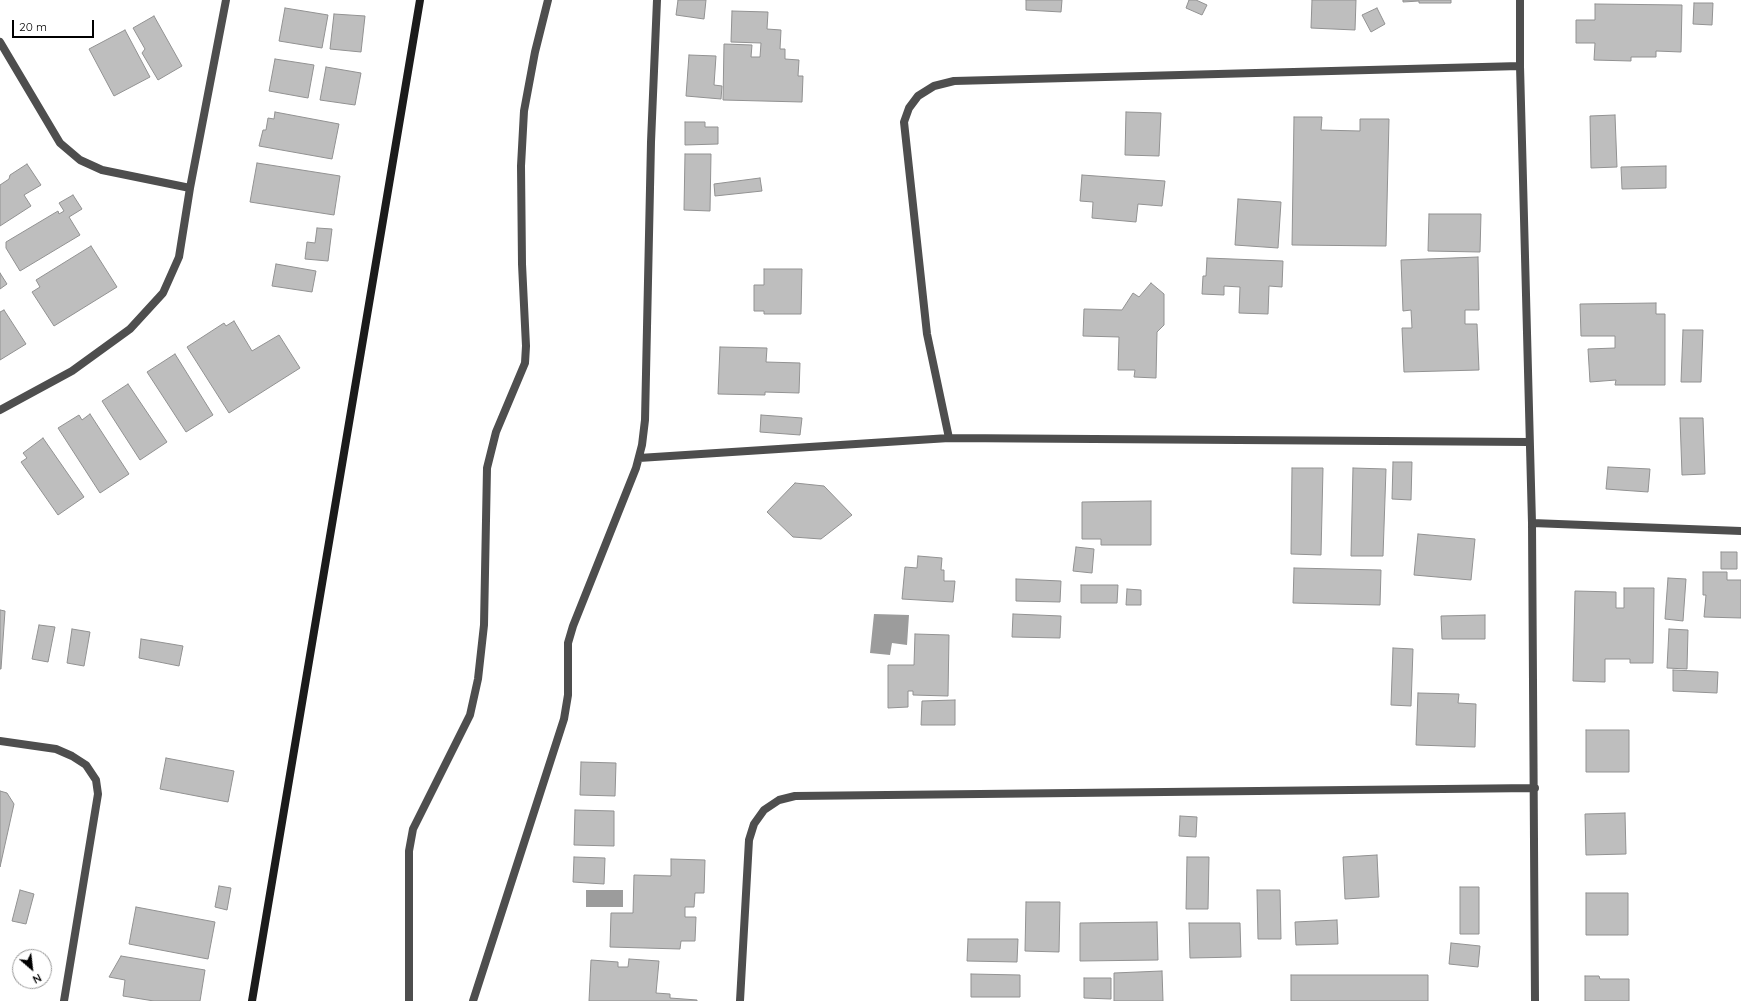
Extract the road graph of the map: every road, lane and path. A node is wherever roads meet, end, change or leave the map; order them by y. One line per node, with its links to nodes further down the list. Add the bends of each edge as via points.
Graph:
1 (226, 0): 8 (street)
2 (420, 0): 18 (main road)
3 (548, 0): 19 (street, via 524,111 521,174 526,346 524,363 496,432 487,468 484,625 478,680 470,715 416,824 409,851)
4 (657, 0): 12 (street, via 645,420)
5 (1520, 0): 7 (street)
6 (0, 42): 8 (street, via 60,143 80,160 102,170)
7 (1520, 66): 10 (street, via 954,81 934,86 918,96 908,108 904,122 927,334); 11 (street)
8 (190, 188): 9 (street, via 179,257 162,292 130,329 79,367)
9 (0, 410)
10 (950, 438): 11 (street); 12 (street)
11 (1529, 442): 13 (street)
12 (639, 458): 20 (street, via 573,626 568,643 568,695 564,719)
13 (1532, 523): 14 (street); 16 (street)
14 (1741, 530)
15 (0, 741): 17 (street, via 56,749 86,766 96,780 98,794)
16 (1535, 788): 21 (street, via 795,796 780,800 764,810 754,824 749,840); 22 (street)
17 (64, 1001)
18 (252, 1001)
19 (409, 1001)
20 (472, 1001)
21 (740, 1001)
22 (1535, 1001)

